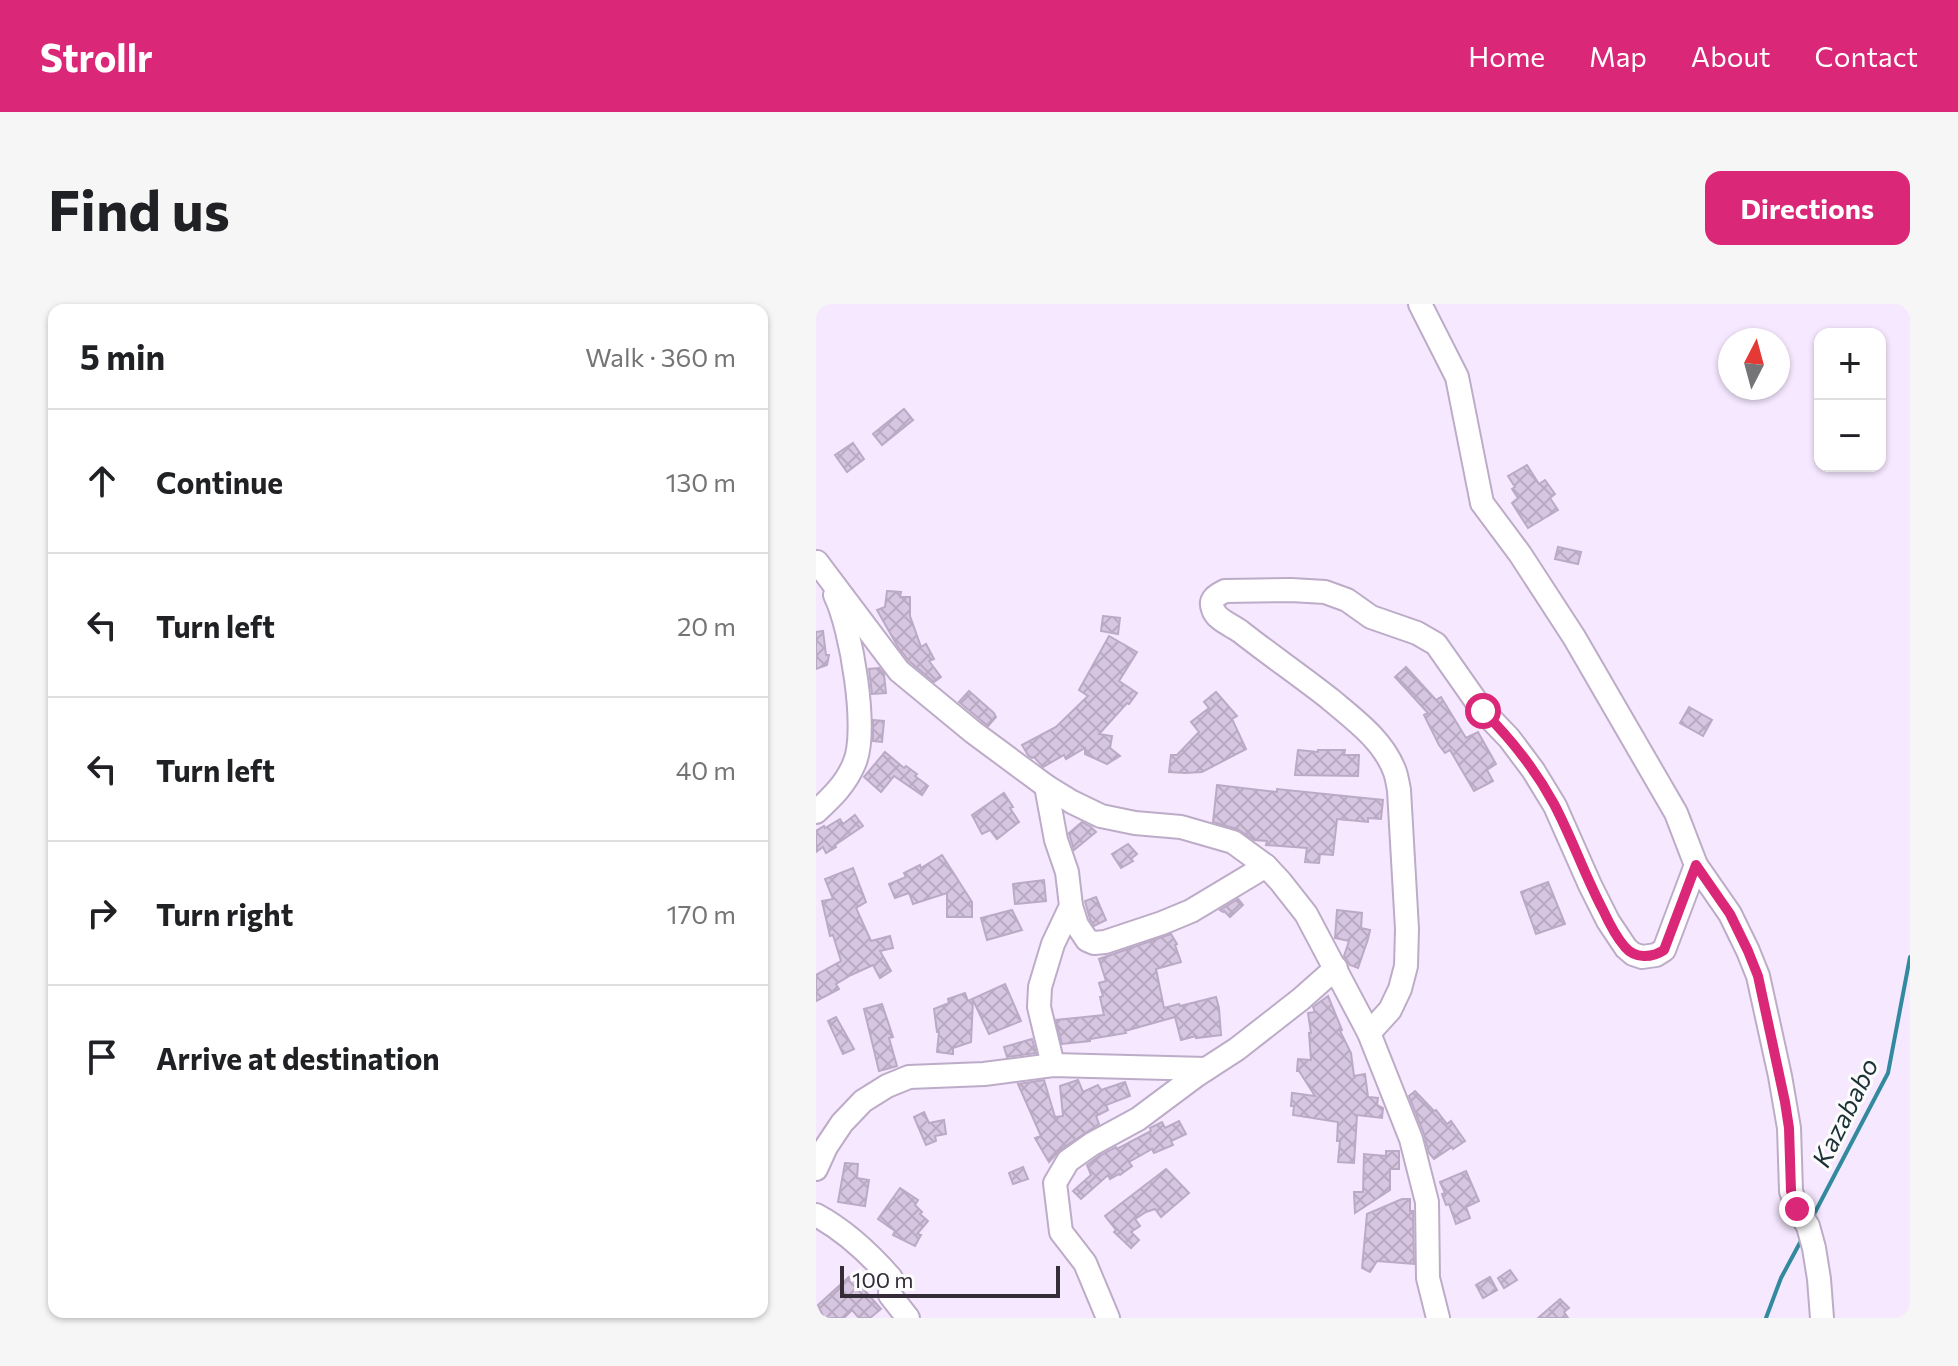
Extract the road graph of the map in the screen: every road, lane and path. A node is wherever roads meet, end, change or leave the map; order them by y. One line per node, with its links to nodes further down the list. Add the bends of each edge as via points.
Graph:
1 (1420, 304): 4 (street, via 1457,377 1482,503 1574,637 1676,813)
2 (1046, 786): 3 (street, via 899,671 817,562 840,606 856,673 860,740 856,762 843,784); 5 (street, via 1101,816 1181,827 1233,842); 6 (street)
3 (816, 812)
4 (1696, 865): 8 (street, via 1664,950 1642,957 1633,954 1608,921 1533,770 1436,644 1325,592 1216,595 1212,604 1219,618 1365,728 1396,773 1406,966 1390,1010); 16 (street, via 1730,914 1758,976 1789,1128 1791,1191 1814,1248)
5 (1266, 866): 6 (street, via 1191,911 1105,942 1087,940); 7 (street, via 1306,914)
6 (1071, 906): 9 (street, via 1040,987 1039,1007)
7 (1336, 968): 8 (street); 10 (street)
8 (1369, 1033): 15 (street, via 1411,1139 1427,1202 1428,1278)
9 (1053, 1065): 10 (street); 11 (street, via 909,1077 887,1086 842,1123)
10 (1206, 1069): 14 (street, via 1068,1161 1055,1183 1061,1232 1085,1263)
11 (816, 1169)
12 (816, 1215): 13 (street, via 855,1241 891,1278 890,1295)
13 (908, 1318)
14 (1108, 1318)
15 (1438, 1318)
16 (1822, 1318)

